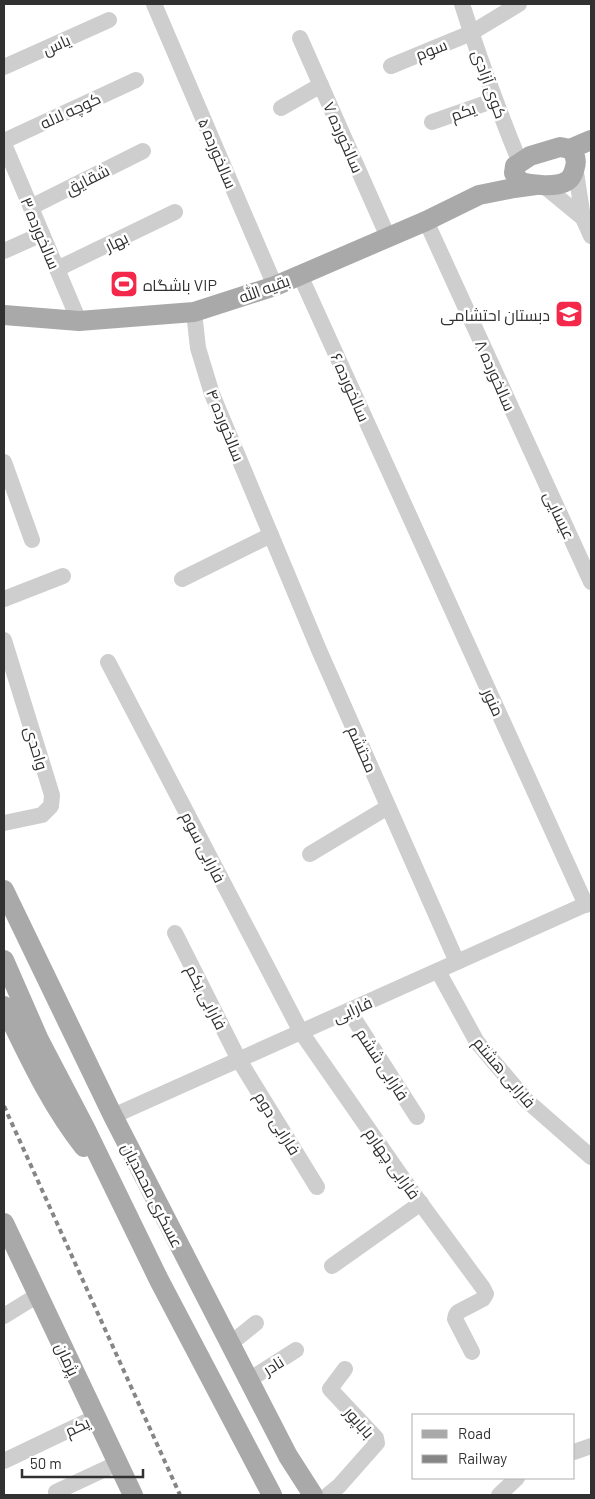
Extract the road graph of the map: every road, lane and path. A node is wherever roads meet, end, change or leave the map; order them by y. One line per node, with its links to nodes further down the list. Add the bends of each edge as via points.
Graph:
1 (154, 4): 33 (street, سالخورده ۵)
2 (462, 4): 5 (street, کوی آزادی)
3 (519, 4): 5 (street, سوم)
4 (109, 20): 8 (street, یاس)
5 (471, 33): 7 (street, سوم); 11 (street, کوی آزادی)
6 (300, 38): 10 (street, سالخورده ۷)
7 (391, 66)
8 (4, 67)
9 (136, 80): 15 (street, کوچه لاله)
10 (321, 85): 12 (street); 29 (street, سالخورده ۷)
11 (495, 100): 13 (street, یکم); 19 (street, کوی آزادی)
12 (281, 108)
13 (432, 122)
14 (591, 140): 18 (main road)
15 (4, 141)
16 (4, 144): 20 (street, سالخورده ۳)
17 (142, 151): 23 (street, شقایق)
18 (578, 157): 19 (main road, via 560,147 530,156); 21 (main road, via 567,181); 25 (street)
19 (518, 164): 21 (main road, via 514,172 520,182); 22 (main road)
20 (10, 175): 23 (street, سالخورده ۳)
21 (539, 185): 22 (main road); 25 (street)
22 (479, 195): 26 (main road, بقیه الله)
23 (31, 207): 27 (street, سالخورده ۳)
24 (175, 212): 31 (street, بهار)
25 (583, 218): 28 (street)
26 (426, 221): 29 (main road, بقیه الله); 37 (street, سالخورده ۸)
27 (42, 234): 30 (street); 31 (street, سالخورده ۳)
28 (591, 236)
29 (388, 237): 32 (main road, بقیه الله)
30 (4, 251)
31 (57, 269): 36 (street, سالخورده ۳)
32 (300, 275): 33 (main road, بقیه الله); 39 (street, سالخورده ۶)
33 (275, 286): 34 (main road, بقیه الله)
34 (194, 312): 36 (main road, بقیه الله); 40 (street, سالخورده ۴, via 198,348 212,394)
35 (4, 315): 36 (main road, بقیه الله)
36 (79, 321)
37 (529, 448): 44 (street, عیسایی)
38 (5, 471): 41 (street)
39 (402, 500): 52 (street, منور)
40 (271, 535): 43 (street); 48 (street, محتشم)
41 (32, 540)
42 (63, 576): 45 (street)
43 (182, 579)
44 (591, 582)
45 (4, 600)
46 (4, 640): 49 (street, واحدی, via 52,795 50,806 42,815)
47 (108, 662): 60 (street, فارابی سوم)
48 (388, 808): 50 (street); 55 (street, محتشم)
49 (4, 823)
50 (310, 854)
51 (4, 890): 63 (main road, عسکری محمدیان)
52 (588, 903): 55 (street, فارابی)
53 (175, 934): 62 (street, فارابی یکم)
54 (4, 960): 61 (main road, عسکری محمدیان)
55 (457, 962): 56 (street, فارابی)
56 (438, 971): 59 (street, فارابی); 66 (street, فارابی هشتم, via 477,1042 526,1100)
57 (4, 982): 61 (main road, via 20,1017)
58 (4, 1006): 67 (main road, via 44,1087 70,1129)
59 (349, 1011): 60 (street, فارابی); 64 (street, فارابی ششم)
60 (300, 1032): 62 (street, فارابی); 69 (street, فارابی چهارم)
61 (39, 1040): 65 (main road, عسکری محمدیان)
62 (239, 1060): 63 (street, فارابی); 68 (street, فارابی دوم)
63 (112, 1116): 65 (main road); 75 (main road, عسکری محمدیان)
64 (417, 1117)
65 (85, 1128): 67 (main road, عسکری محمدیان)
66 (591, 1157)
67 (110, 1182): 88 (main road, عسکری محمدیان)
68 (317, 1187)
69 (421, 1204): 71 (street); 77 (street, فارابی چهارم, via 486,1294 483,1299 458,1312 455,1319)
70 (4, 1223): 72 (main road, پژمان)
71 (332, 1266)
72 (38, 1295): 73 (street); 80 (main road, پژمان)
73 (4, 1316)
74 (256, 1323): 75 (street)
75 (230, 1344): 79 (main road, عسکری محمدیان)
76 (296, 1350): 79 (street, نادر)
77 (472, 1352)
78 (345, 1369): 90 (street, باباپور, via 330,1389 376,1438 377,1443)
79 (249, 1380): 89 (main road, عسکری محمدیان, via 288,1456)
80 (96, 1417): 83 (street, یکم); 84 (main road, پژمان)
81 (591, 1446): 82 (street)
82 (575, 1452)
83 (4, 1460)
84 (118, 1463): 86 (street); 87 (main road, پژمان)
85 (516, 1479): 91 (street)
86 (56, 1492)
87 (133, 1495)
88 (272, 1495)
89 (313, 1495)
90 (328, 1495)
91 (500, 1495)

